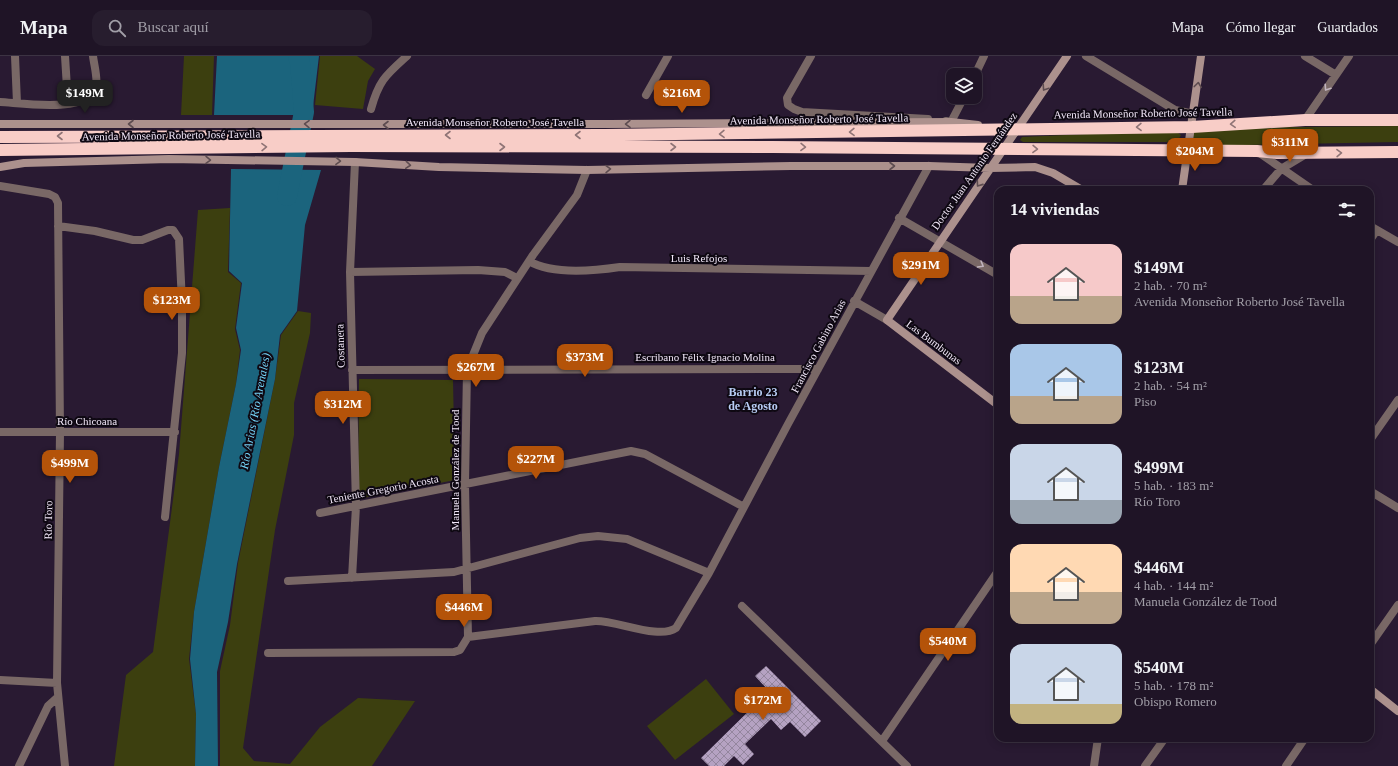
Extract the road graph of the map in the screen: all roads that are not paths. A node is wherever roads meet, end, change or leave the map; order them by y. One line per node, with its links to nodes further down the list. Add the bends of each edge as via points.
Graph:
1 (15, 56): 17 (street)
2 (65, 56): 18 (street)
3 (93, 56): 18 (street, via 96,87 91,96)
4 (407, 56): 20 (street, via 389,72 377,89)
5 (668, 56): 15 (street)
6 (811, 56): 24 (street, via 787,98 788,105 794,109 802,112 908,117)
7 (984, 56): 13 (street)
8 (1067, 56): 27 (street, Doctor Juan Antonio Fernández, one-way to 27)
9 (1086, 56): 21 (street, via 1175,110)
10 (1201, 56): 21 (street, one-way to 10)
11 (1305, 56): 14 (street)
12 (1349, 56): 14 (street)
13 (978, 68)
14 (1336, 75): 22 (street, one-way to 22)
15 (646, 96)
16 (0, 102): 17 (street)
17 (17, 103): 18 (street)
18 (68, 104)
19 (960, 104): 24 (street)
20 (371, 108)
21 (1194, 114): 26 (street)
22 (1305, 120): 23 (highway, Avenida Monseñor Roberto José Tavella); 26 (highway, Avenida Monseñor Roberto José Tavella, one-way to 26)
23 (1398, 120)
24 (951, 122): 27 (street); 29 (street, one-way to 29)
25 (0, 124): 28 (street, one-way to 25)
26 (1192, 127): 27 (highway, Avenida Monseñor Roberto José Tavella, one-way to 27); 33 (street)
27 (1017, 129): 29 (highway, Avenida Monseñor Roberto José Tavella, one-way to 29, via 620,135); 31 (street, Doctor Juan Antonio Fernández)
28 (170, 130): 29 (highway, Avenida Monseñor Roberto José Tavella, one-way to 28); 30 (highway, Avenida Monseñor Roberto José Tavella, one-way to 30)
29 (349, 135): 31 (highway, Avenida Monseñor Roberto José Tavella, one-way to 31); 37 (highway, Avenida Monseñor Roberto José Tavella, one-way to 29)
30 (0, 137)
31 (1004, 149): 33 (highway, Avenida Monseñor Roberto José Tavella, one-way to 33); 41 (street, Doctor Juan Antonio Fernández)
32 (0, 150): 37 (highway, Avenida Monseñor Roberto José Tavella)
33 (1188, 151): 34 (highway, Avenida Monseñor Roberto José Tavella); 46 (street)
34 (1257, 151): 36 (highway, Avenida Monseñor Roberto José Tavella); 42 (street)
35 (1398, 152): 36 (highway, Avenida Monseñor Roberto José Tavella, one-way to 35)
36 (1309, 153): 42 (street)
37 (169, 154): 38 (street, one-way to 38); 39 (street)
38 (355, 162): 43 (street, one-way to 43, via 439,167); 56 (street, Costanera)
39 (0, 166)
40 (929, 166): 41 (street); 43 (street, one-way to 40); 49 (street, Francisco Gabino Arias)
41 (990, 168): 45 (street, via 1035,167 1053,173); 52 (street, Doctor Juan Antonio Fernández, one-way to 52)
42 (1281, 169): 47 (street); 48 (street)
43 (587, 170): 54 (street, Manuela González de Tood, via 577,195)
44 (0, 186): 50 (street, Río Toro, via 55,197 58,203)
45 (1075, 186)
46 (1183, 186)
47 (1266, 186)
48 (1307, 186)
49 (899, 218): 52 (street); 55 (street, Francisco Gabino Arias)
50 (58, 226): 67 (street, Río Toro); 68 (street, via 133,240 142,240 168,230 173,230 177,234 182,330)
51 (1374, 229): 53 (street)
52 (939, 241): 57 (street, one-way to 57); 60 (street, Doctor Juan Antonio Fernández)
53 (1398, 242)
54 (529, 261): 55 (street, Luis Refojos, via 539,267 593,271 620,267); 58 (street, Manuela González de Tood)
55 (871, 271): 59 (street, Francisco Gabino Arias)
56 (350, 272): 58 (street, via 478,270 505,272); 62 (street, Costanera)
57 (994, 273)
58 (517, 278): 63 (street, Manuela González de Tood, via 482,333)
59 (854, 301): 60 (street, Las Bumbunas); 61 (street, Francisco Gabino Arias)
60 (887, 320): 65 (street, Las Bumbunas)
61 (818, 369): 63 (street, Escribano Félix Ignacio Molina); 73 (street, Francisco Gabino Arias)
62 (352, 370): 63 (street, Escribano Félix Ignacio Molina); 72 (street, Costanera)
63 (467, 370): 70 (street, Manuela González de Tood)
64 (1398, 400): 69 (street)
65 (994, 402)
66 (0, 432): 67 (street, Río Chicoana)
67 (60, 432): 68 (street, Río Chicoana); 88 (street, Río Toro)
68 (175, 432): 76 (street)
69 (1374, 434)
70 (465, 484): 72 (street, Teniente Gregorio Acosta); 73 (street, Teniente Gregorio Acosta, via 631,451 645,454); 77 (street, Manuela González de Tood)
71 (1374, 493): 74 (street)
72 (356, 506): 75 (street, Teniente Gregorio Acosta); 80 (street, Costanera)
73 (744, 507): 78 (street, Francisco Gabino Arias)
74 (1398, 508)
75 (320, 513)
76 (165, 517)
77 (468, 568): 78 (street, via 573,540 598,536 627,539); 80 (street, via 454,572); 84 (street, Manuela González de Tood)
78 (709, 573): 84 (street, Francisco Gabino Arias, via 680,624 673,630 662,633 603,620)
79 (994, 577): 92 (street)
80 (352, 578): 81 (street)
81 (288, 581)
82 (1398, 605): 85 (street)
83 (742, 606): 92 (street)
84 (468, 637): 86 (street, via 460,650 454,652)
85 (1374, 639)
86 (268, 653)
87 (0, 680): 88 (street)
88 (57, 683): 90 (street, Río Toro)
89 (1374, 692): 91 (street)
90 (58, 696): 96 (street, via 48,706); 97 (street, Río Toro)
91 (1398, 711)
92 (882, 741): 98 (street)
93 (1097, 742): 99 (street)
94 (1162, 742): 100 (street)
95 (1302, 742): 101 (street)
96 (19, 766)
97 (65, 766)
98 (907, 766)
99 (1094, 766)
100 (1145, 766)
101 (1286, 766)

